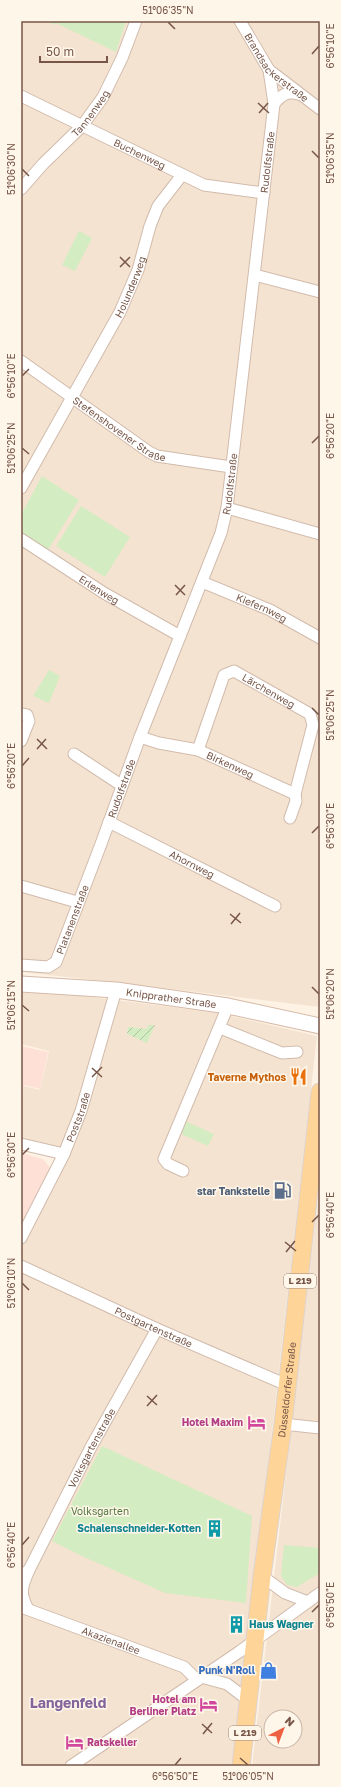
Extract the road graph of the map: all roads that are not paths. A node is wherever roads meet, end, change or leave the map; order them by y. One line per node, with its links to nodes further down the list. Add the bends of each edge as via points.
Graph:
1 (136, 21): 8 (street, Tannenweg, via 113,80)
2 (240, 21): 3 (street, Brandsackerstraße)
3 (269, 70): 4 (street, Brandsackerstraße); 6 (street, Rudolfstraße)
4 (298, 94): 6 (street, via 285,94); 7 (street, Brandsackerstraße)
5 (21, 96): 8 (street, Buchenweg)
6 (274, 104): 11 (street, Rudolfstraße)
7 (320, 109)
8 (82, 126): 9 (street, Buchenweg); 10 (street, Tannenweg)
9 (182, 175): 11 (street, Buchenweg, via 204,185); 15 (street, Holunderweg, via 158,206 138,270 120,312)
10 (21, 189)
11 (264, 193): 12 (street, Rudolfstraße)
12 (255, 275): 13 (street); 16 (street, Rudolfstraße)
13 (320, 292)
14 (21, 361): 15 (street, Stefenshovener Straße)
15 (72, 398): 16 (street, Stefenshovener Straße, via 157,456); 17 (street, Holunderweg)
16 (231, 467): 18 (street, Rudolfstraße)
17 (21, 488)
18 (227, 508): 19 (street); 21 (street, Rudolfstraße, via 221,533)
19 (320, 534)
20 (21, 539): 22 (street, Erlenweg, via 104,593)
21 (202, 582): 22 (street, Rudolfstraße); 23 (street, Kiefernweg, via 270,610)
22 (180, 636): 25 (street, Rudolfstraße)
23 (320, 638)
24 (21, 714): 26 (street, via 27,715 29,720)
25 (140, 737): 27 (street, Birkenweg); 29 (street, Rudolfstraße)
26 (21, 741)
27 (198, 750): 30 (street, Birkenweg); 30 (street, Lärchenweg, via 224,675 234,671 310,714 313,725)
28 (74, 754): 29 (street)
29 (121, 785): 32 (street, Rudolfstraße)
30 (295, 794): 31 (street, via 296,801)
31 (290, 818)
32 (109, 822): 33 (street, Rudolfstraße); 36 (street, Ahornweg)
33 (101, 844): 35 (street, Platanenstraße)
34 (21, 886): 35 (street)
35 (78, 902): 37 (street, Platanenstraße, via 56,962 48,967)
36 (275, 906)
37 (21, 965)
38 (21, 984): 39 (main road, Knipprather Straße)
39 (116, 990): 40 (main road, Knipprather Straße); 47 (street, Poststraße, via 81,1111)
40 (228, 1006): 41 (main road, Knipprather Straße); 42 (street)
41 (320, 1026)
42 (220, 1028): 43 (street, via 282,1053); 48 (street, via 164,1159 168,1164)
43 (297, 1052)
44 (320, 1092): 45 (main road, Düsseldorfer Straße / L 219)
45 (318, 1139): 49 (main road, Düsseldorfer Straße / L 219)
46 (21, 1144): 47 (street)
47 (64, 1154): 50 (street, Poststraße)
48 (183, 1171)
49 (316, 1180): 53 (main road, Düsseldorfer Straße / L 219)
50 (21, 1238)
51 (21, 1266): 52 (street, Postgartenstraße)
52 (157, 1329): 53 (street, Postgartenstraße); 56 (street, Volksgartenstraße)
53 (287, 1385): 54 (main road, Düsseldorfer Straße / L 219)
54 (283, 1424): 55 (street); 57 (main road, Düsseldorfer Straße / L 219)
55 (320, 1428)
56 (25, 1573): 59 (street, Volksgartenstraße, via 22,1586)
57 (262, 1576): 58 (street, via 285,1593); 60 (main road, Düsseldorfer Straße / L 219)
58 (316, 1598): 60 (street)
59 (24, 1608): 61 (street, Akazienallee, via 184,1667)
60 (255, 1640): 61 (street); 62 (main road, L 219)
61 (199, 1679): 62 (street, via 228,1684); 63 (street)
62 (248, 1700): 64 (main road, L 219)
63 (71, 1766)
64 (241, 1766)

